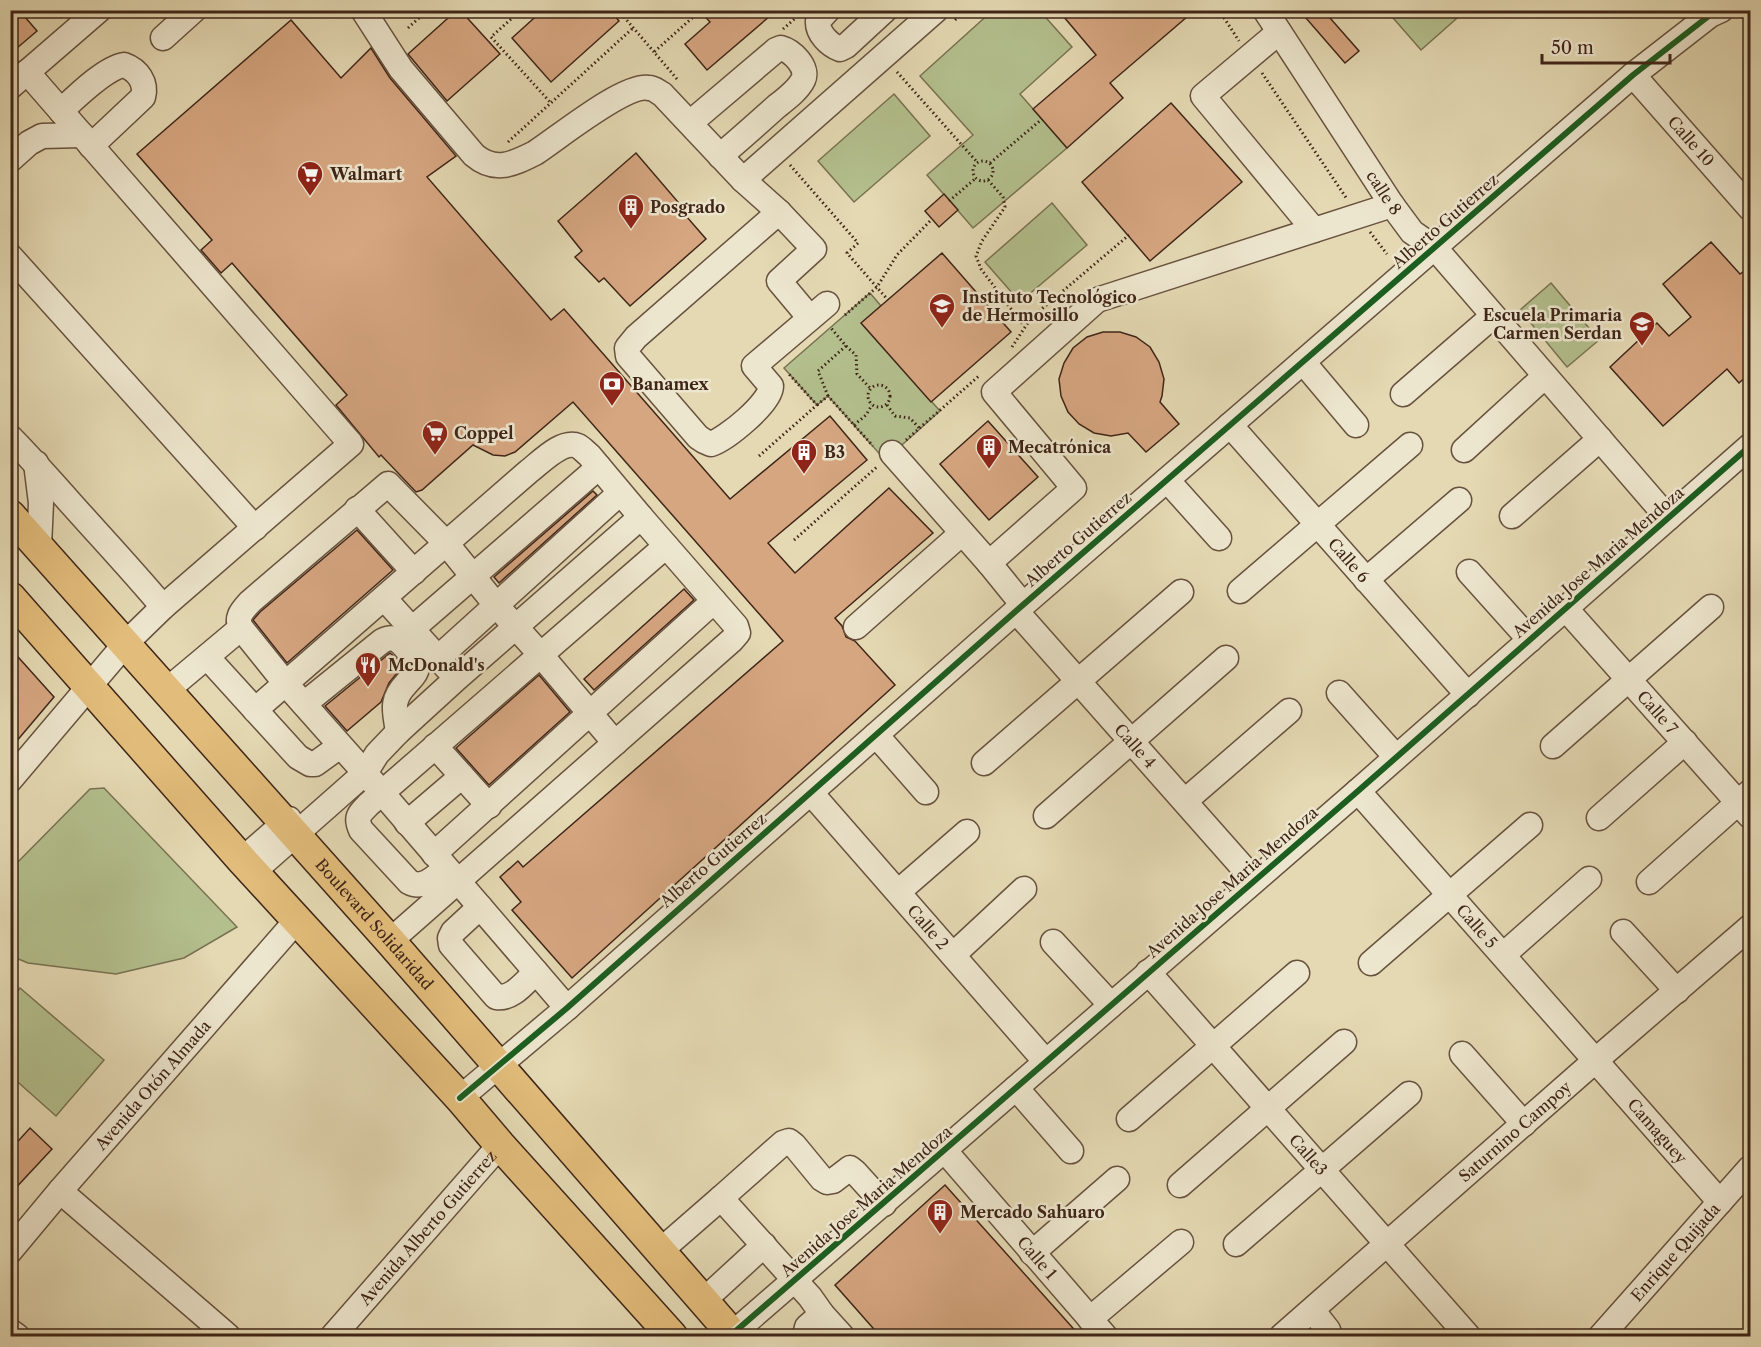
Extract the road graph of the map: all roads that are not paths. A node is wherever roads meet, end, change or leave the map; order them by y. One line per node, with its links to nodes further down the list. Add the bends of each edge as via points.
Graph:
1 (99, 10): 12 (street)
2 (194, 10): 10 (street)
3 (363, 10): 14 (street, via 401,69 485,164 509,164 535,153 611,102 642,88 662,94)
4 (828, 10): 5 (street, via 818,21 818,29 840,50)
5 (885, 10)
6 (936, 10): 18 (street)
7 (1265, 10): 9 (street, calle 8)
8 (1721, 10): 11 (street, Alberto Gutierrez)
9 (1279, 32): 20 (street, calle 8); 22 (street, via 1203,96)
10 (163, 38)
11 (1633, 75): 19 (street, Calle 10); 23 (street, Alberto Gutierrez)
12 (19, 80): 13 (street)
13 (61, 111): 15 (street); 15 (street, via 118,66 136,72 144,84 143,97)
14 (690, 123): 16 (street); 16 (street, via 776,50 782,48 792,53 804,70 802,81)
15 (87, 140): 17 (street, via 42,136); 48 (street, via 351,444)
16 (720, 156): 18 (street)
17 (10, 160)
18 (743, 180): 21 (street)
19 (1749, 204)
20 (1392, 205): 22 (street); 23 (street, calle 8, via 1412,232)
21 (779, 212): 21 (street, via 814,249 778,281 827,318 754,366 771,386 769,395 743,422 711,444 698,437 635,365 627,348)
22 (1314, 230): 54 (street, via 1097,300 994,392 1074,488)
23 (1435, 248): 25 (street, calle 8); 26 (street, Alberto Gutierrez)
24 (10, 256): 48 (street)
25 (1493, 316): 27 (street, calle 8); 28 (street)
26 (1303, 362): 29 (street); 30 (street, Alberto Gutierrez)
27 (1545, 376): 32 (street, calle 8); 35 (street)
28 (1403, 394)
29 (1356, 424)
30 (1230, 425): 39 (street, Alberto Gutierrez); 47 (street, Calle 6)
31 (10, 437): 37 (street)
32 (1600, 440): 44 (street); 46 (street, calle 8)
33 (1410, 445): 47 (street)
34 (1750, 446): 46 (street, Avenida Jose Maria Mendoza)
35 (1464, 450)
36 (889, 456): 49 (street, Calle 4)
37 (36, 463): 52 (street); 65 (street)
38 (599, 467): 40 (street); 51 (street, via 579,446 563,446); 57 (street)
39 (1167, 480): 50 (street); 67 (street, Alberto Gutierrez)
40 (620, 493): 45 (street); 64 (street)
41 (1459, 500): 58 (street)
42 (357, 509): 51 (street, via 388,484); 55 (street); 71 (street, via 250,602 239,617)
43 (10, 514): 52 (main road, Boulevard Solidaridad)
44 (1512, 516)
45 (641, 517): 53 (street); 69 (street)
46 (1668, 518): 68 (street, Avenida Jose Maria Mendoza)
47 (1318, 525): 58 (street, Calle 6); 59 (street)
48 (255, 528): 65 (street)
49 (962, 533): 54 (street, Calle 4); 70 (street)
50 (1219, 538)
51 (446, 543): 55 (street); 57 (street)
52 (39, 546): 74 (main road, Boulevard Solidaridad)
53 (666, 546): 63 (street); 75 (street)
54 (989, 563): 67 (street, Calle 4)
55 (414, 572): 62 (street)
56 (1469, 572): 73 (street)
57 (472, 576): 64 (street); 72 (street)
58 (1366, 579): 86 (street, Calle 6)
59 (1240, 591)
60 (1181, 592): 81 (street)
61 (10, 597): 83 (main road)
62 (384, 598): 72 (street); 82 (street)
63 (714, 601): 90 (street); 95 (street, via 738,633)
64 (496, 605): 69 (street); 77 (street)
65 (163, 607): 74 (street)
66 (1711, 607): 80 (street)
67 (1020, 608): 81 (street, Calle 4); 92 (street, Alberto Gutierrez)
68 (1566, 609): 73 (street, Avenida Jose Maria Mendoza); 80 (street, Calle 7)
69 (516, 627): 75 (street); 79 (street)
70 (856, 627)
71 (241, 628): 76 (street); 82 (street)
72 (412, 629): 77 (street)
73 (1530, 640): 86 (street, Avenida Jose Maria Mendoza)
74 (126, 643): 83 (street); 84 (main road, Boulevard Solidaridad)
75 (540, 654): 90 (street); 96 (street)
76 (207, 657): 84 (street); 88 (street)
77 (438, 658): 79 (street)
78 (1226, 658): 93 (street)
79 (456, 679): 91 (street)
80 (1629, 679): 94 (street, Calle 7); 97 (street)
81 (1078, 680): 93 (street, Calle 4); 100 (street)
82 (286, 684): 87 (street); 88 (street)
83 (88, 686): 102 (street); 116 (main road)
84 (167, 690): 114 (main road, Boulevard Solidaridad)
85 (1339, 693): 98 (street)
86 (1468, 694): 98 (street, Avenida Jose Maria Mendoza)
87 (304, 704): 91 (street, via 382,641 394,638 417,663 415,675 396,698); 99 (street)
88 (255, 710): 99 (street, via 304,761 315,764)
89 (1289, 711): 107 (street)
90 (589, 713): 95 (street); 109 (street)
91 (398, 732): 99 (street)
92 (876, 735): 104 (street, Alberto Gutierrez); 105 (street)
93 (1131, 740): 107 (street, Calle 4); 110 (street)
94 (1685, 742): 108 (street, Calle 7); 111 (street)
95 (615, 743): 117 (street)
96 (435, 746): 101 (street); 106 (street)
97 (1553, 746)
98 (1396, 757): 103 (street, Avenida Jose Maria Mendoza)
99 (359, 759): 106 (street); 114 (street)
100 (984, 763)
101 (462, 776): 109 (street); 112 (street)
102 (10, 780)
103 (1358, 791): 119 (street, Avenida Jose Maria Mendoza); 123 (street, Calle 5)
104 (811, 792): 122 (street, Calle 2); 138 (street, Alberto Gutierrez)
105 (926, 792)
106 (381, 793): 112 (street); 117 (street, via 358,816 367,838 415,885 429,881)
107 (1185, 801): 119 (street, Calle 4)
108 (1746, 803): 120 (street)
109 (489, 806): 117 (street)
110 (1046, 816)
111 (1599, 818)
112 (407, 823): 117 (street)
113 (1530, 825): 123 (street)
114 (290, 830): 116 (street); 128 (main road, Boulevard Solidaridad)
115 (967, 832): 122 (street)
116 (248, 866): 125 (main road)
117 (446, 868): 124 (street); 128 (street)
118 (1589, 879): 131 (street)
119 (1254, 880): 134 (street, Avenida Jose Maria Mendoza)
120 (1649, 882)
121 (1024, 889): 130 (street)
122 (898, 892): 130 (street, Calle 2)
123 (1450, 896): 131 (street, Calle 5); 132 (street)
124 (480, 907): 133 (street); 133 (street, via 453,932 451,945 496,997 510,995)
125 (297, 920): 147 (main road); 158 (street, Avenida Otón Almada)
126 (1750, 927): 136 (street, Saturnino Campoy)
127 (1623, 932): 136 (street)
128 (390, 941): 144 (main road, Boulevard Solidaridad)
129 (1053, 942): 137 (street)
130 (952, 955): 143 (street, Calle 2)
131 (1503, 955): 142 (street, Calle 5)
132 (1371, 963)
133 (536, 972): 138 (street)
134 (1148, 972): 137 (street, Avenida Jose Maria Mendoza); 140 (street, Calle3)
135 (1297, 972): 140 (street)
136 (1677, 991): 142 (street, Saturnino Campoy)
137 (1111, 1005): 143 (street, Avenida Jose Maria Mendoza)
138 (567, 1008): 144 (street, Alberto Gutierrez)
139 (1344, 1041): 148 (street)
140 (1214, 1046): 148 (street, Calle3); 149 (street)
141 (1462, 1054): 150 (street)
142 (1596, 1060): 150 (street, Saturnino Campoy); 160 (street, Camaguey)
143 (1046, 1062): 145 (street, Avenida Jose Maria Mendoza)
144 (500, 1066): 147 (street, Alberto Gutierrez); 167 (main road, Boulevard Solidaridad)
145 (1016, 1088): 152 (street); 153 (street, Avenida Jose Maria Mendoza)
146 (1409, 1094): 155 (street)
147 (460, 1098): 151 (main road)
148 (1268, 1108): 155 (street, Calle3); 157 (street)
149 (1129, 1119)
150 (1524, 1124): 165 (street, Saturnino Campoy)
151 (500, 1145): 177 (street, Avenida Alberto Gutierrez); 178 (main road)
152 (1071, 1150)
153 (945, 1151): 161 (street, Avenida Jose Maria Mendoza); 168 (street, Calle 1)
154 (1750, 1168): 160 (street, Enrique Quijada)
155 (1322, 1170): 163 (street); 165 (street, Calle3)
156 (1117, 1179): 168 (street)
157 (1180, 1185)
158 (60, 1191): 166 (street, Avenida Otón Almada); 176 (street)
159 (721, 1198): 161 (street, via 789,1141 822,1179 833,1181 850,1168); 164 (street); 167 (street)
160 (1720, 1202): 185 (street, Enrique Quijada)
161 (884, 1204): 169 (street, Avenida Jose Maria Mendoza)
162 (1181, 1242): 173 (street)
163 (1236, 1244)
164 (764, 1245): 169 (street); 170 (street)
165 (1388, 1245): 171 (street, Saturnino Campoy); 184 (street, Calle3)
166 (10, 1251)
167 (659, 1252): 170 (main road, Boulevard Solidaridad)
168 (1032, 1252): 173 (street, Calle 1)
169 (795, 1280): 172 (street); 179 (street, Avenida Jose Maria Mendoza)
170 (703, 1301): 179 (main road, Boulevard Solidaridad)
171 (1313, 1311): 182 (street, Saturnino Campoy); 183 (street)
172 (822, 1314): 180 (street, via 807,1327); 181 (street)
173 (1098, 1328)
174 (10, 1331): 175 (street)
175 (17, 1336)
176 (228, 1336)
177 (333, 1336)
178 (672, 1336)
179 (732, 1336)
180 (805, 1336)
181 (842, 1336)
182 (1282, 1336)
183 (1330, 1336)
184 (1468, 1336)
185 (1601, 1336)

